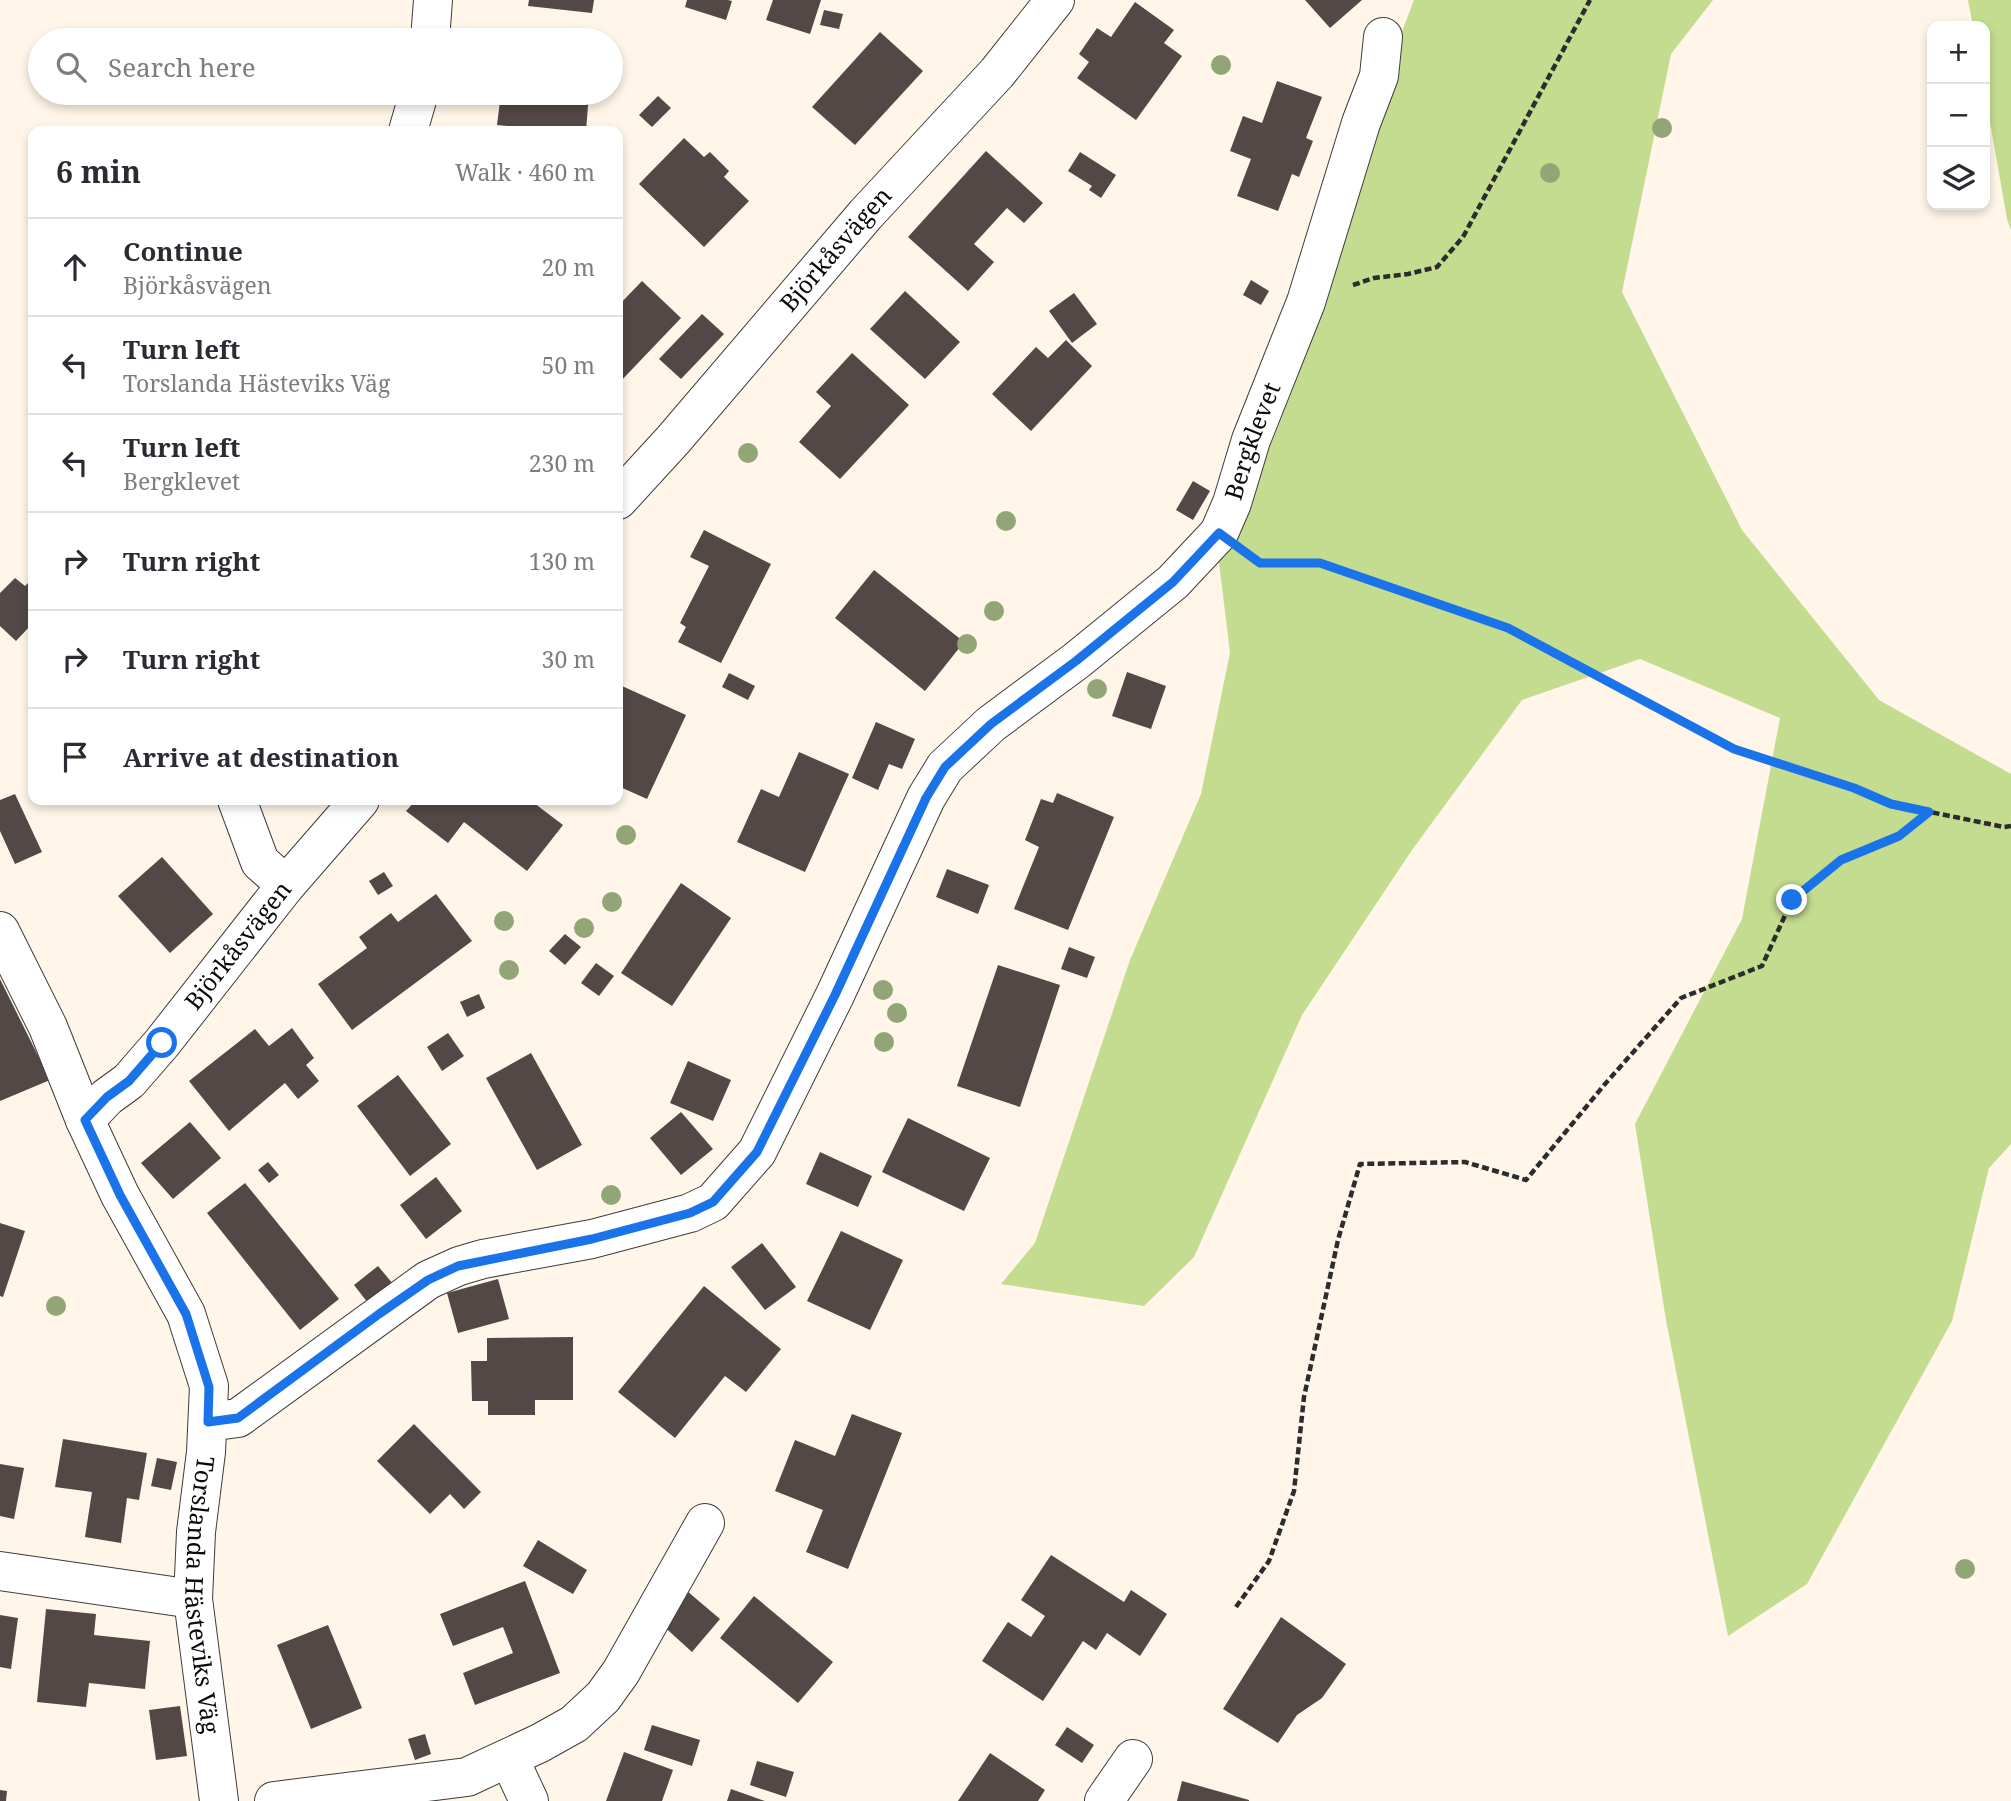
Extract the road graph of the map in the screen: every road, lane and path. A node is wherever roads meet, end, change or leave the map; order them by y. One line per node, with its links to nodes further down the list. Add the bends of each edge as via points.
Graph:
1 (433, 0): 4 (street)
2 (1055, 0): 9 (street, Björkåsvägen, via 997,73 866,214)
3 (1590, 0): 8 (path, via 1463,237 1437,267 1374,278)
4 (431, 28)
5 (1383, 37): 8 (street, Bergklevet, via 1379,76)
6 (416, 105): 7 (street)
7 (409, 126)
8 (1306, 302): 10 (street, Bergklevet)
9 (623, 495)
10 (1219, 533): 13 (path, via 1260,563 1320,563 1508,628 1734,749 1891,804); 18 (street, Bergklevet, via 1173,582 991,724 945,767 757,1152 713,1202 619,1232 458,1266 428,1280 238,1418)
11 (239, 805): 15 (street, via 260,862)
12 (356, 805): 15 (street, Björkåsvägen)
13 (1929, 812): 14 (path); 22 (path, via 1899,836 1841,860 1792,900 1762,966 1681,998 1526,1180 1465,1162 1360,1164 1338,1240 1304,1397 1294,1491 1269,1561)
14 (2011, 826)
15 (286, 885): 17 (street, Björkåsvägen, via 162,1043 129,1081)
16 (0, 931): 17 (street, Torslanda Hästeviks Väg, via 48,1027)
17 (85, 1120): 18 (street, Torslanda Hästeviks Väg, via 120,1195 186,1314 209,1387)
18 (208, 1422): 21 (street, Torslanda Hästeviks Väg)
19 (705, 1523): 23 (street, via 603,1697 574,1724)
20 (0, 1571): 21 (street)
21 (193, 1599): 25 (street, Torslanda Hästeviks Väg)
22 (1236, 1607)
23 (509, 1758): 26 (street, via 467,1777); 27 (street)
24 (1133, 1759): 28 (street)
25 (219, 1801)
26 (274, 1801)
27 (528, 1801)
28 (1104, 1801)

